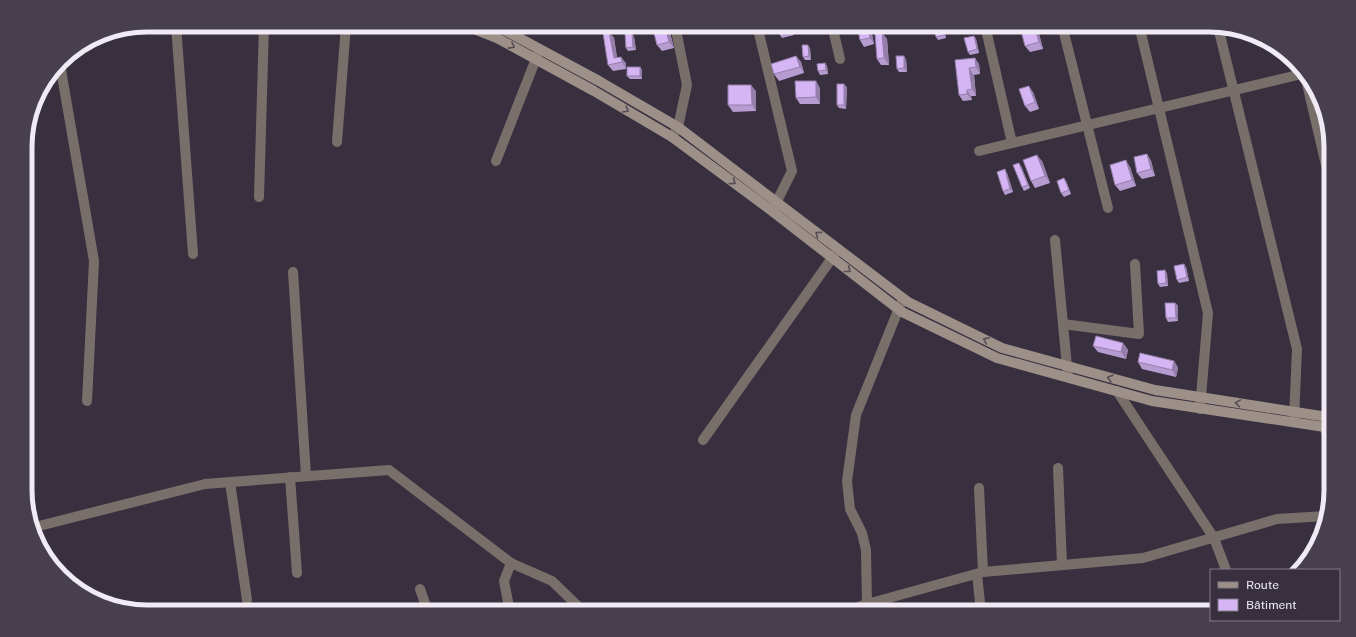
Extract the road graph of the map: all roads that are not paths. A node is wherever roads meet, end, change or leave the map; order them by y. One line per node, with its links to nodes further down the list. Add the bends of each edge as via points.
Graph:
1 (177, 32): 33 (street)
2 (264, 32): 29 (street)
3 (345, 32): 24 (street)
4 (482, 32): 14 (main road, one-way to 14)
5 (509, 32): 13 (main road)
6 (676, 32): 22 (street, via 687,85)
7 (758, 32): 30 (street, via 792,171)
8 (834, 32): 15 (street)
9 (986, 32): 25 (street)
10 (1064, 32): 21 (street)
11 (1141, 32): 20 (street)
12 (1219, 33): 19 (street)
13 (540, 48): 14 (street); 22 (main road)
14 (536, 59): 23 (main road, one-way to 23); 28 (street)
15 (840, 59)
16 (61, 71): 44 (street, via 94,261)
17 (1297, 74): 19 (street)
18 (1309, 89): 27 (street)
19 (1233, 90): 20 (street); 46 (street, via 1296,349)
20 (1159, 108): 21 (street); 43 (street, via 1208,313)
21 (1087, 125): 25 (street); 31 (street)
22 (678, 128): 23 (street); 30 (main road)
23 (672, 137): 30 (main road, one-way to 30)
24 (337, 142)
25 (1012, 144): 26 (street)
26 (979, 152)
27 (1324, 156)
28 (496, 161)
29 (259, 197)
30 (774, 206): 34 (main road)
31 (1108, 208)
32 (1055, 240): 39 (street)
33 (194, 254)
34 (836, 254): 37 (main road); 38 (main road, one-way to 38); 50 (street)
35 (1135, 264): 39 (street, via 1139,334)
36 (293, 272): 53 (street)
37 (903, 298): 38 (street); 40 (main road, one-way to 37, via 1002,348)
38 (898, 309): 41 (main road, via 997,358); 66 (street, via 856,415 847,481 850,509 862,533 866,550)
39 (1063, 324): 40 (street)
40 (1066, 365): 41 (street); 43 (main road, one-way to 40, via 1155,390)
41 (1068, 377): 42 (main road)
42 (1117, 391): 45 (main road, via 1152,401); 58 (street)
43 (1201, 398): 45 (street); 46 (main road, one-way to 43)
44 (87, 401)
45 (1200, 409): 48 (main road)
46 (1294, 412): 47 (main road); 48 (street)
47 (1324, 416)
48 (1294, 424): 49 (main road)
49 (1324, 428)
50 (703, 440)
51 (1058, 468): 60 (street)
52 (290, 476): 53 (street); 54 (street); 63 (street)
53 (306, 476): 59 (street, via 389,470)
54 (230, 482): 57 (street, via 205,484); 65 (street)
55 (979, 488): 62 (street)
56 (1321, 516): 58 (street, via 1277,519)
57 (38, 526)
58 (1214, 538): 60 (street, via 1143,558); 61 (street)
59 (511, 563): 68 (street, via 504,581); 69 (street, via 552,581)
60 (1062, 565): 62 (street)
61 (1226, 569)
62 (980, 573): 66 (street); 71 (street)
63 (297, 574)
64 (420, 589): 67 (street)
65 (247, 600)
66 (867, 604): 70 (street)
67 (426, 605)
68 (509, 605)
69 (577, 605)
70 (864, 605)
71 (981, 605)

